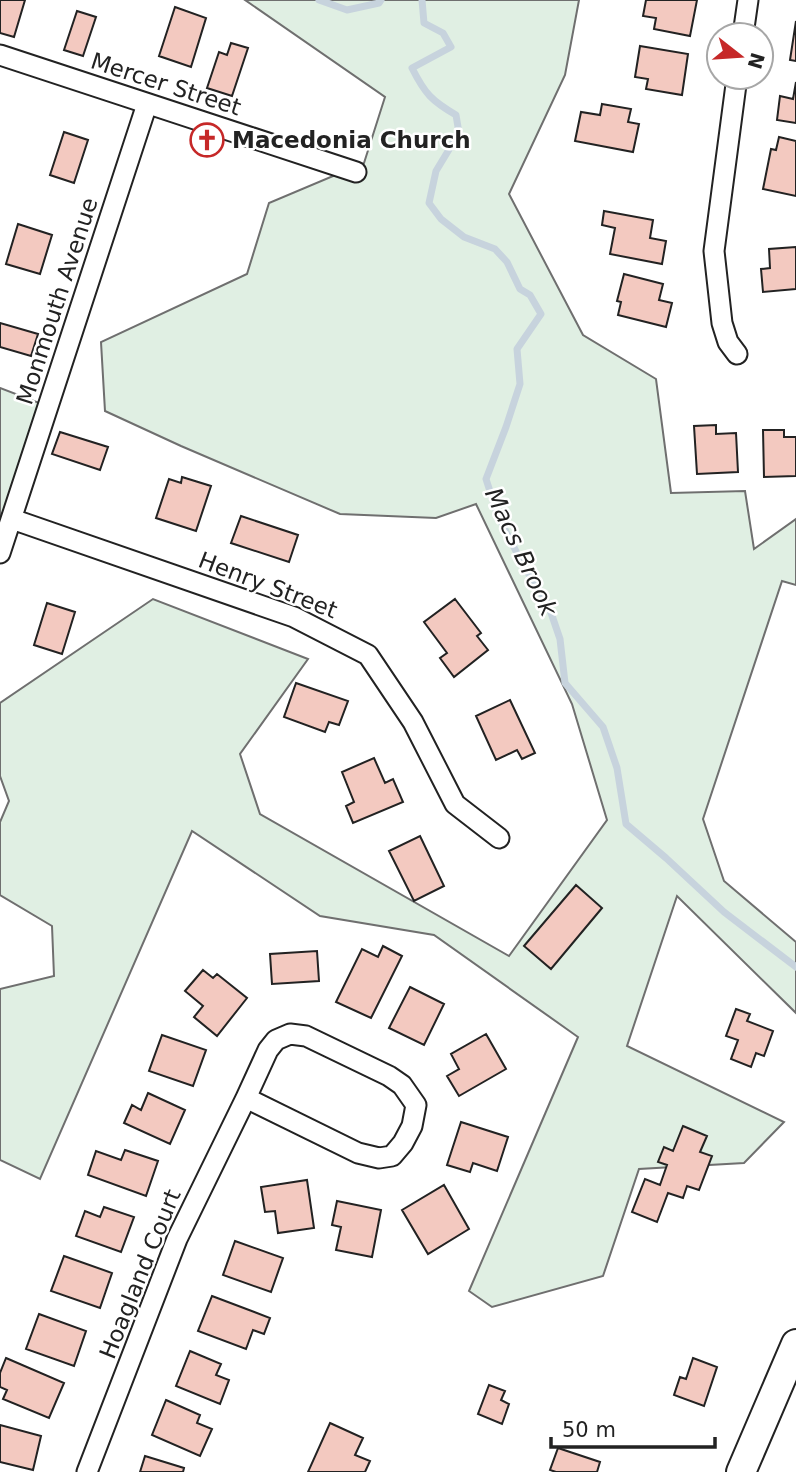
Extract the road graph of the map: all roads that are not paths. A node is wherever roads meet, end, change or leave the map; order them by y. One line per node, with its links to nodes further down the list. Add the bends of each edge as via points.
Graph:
1 (748, 0): 2 (street)
2 (745, 21)
3 (0, 55): 5 (street, Mercer Street)
4 (735, 91): 7 (street, via 714,251 722,323)
5 (147, 104): 6 (street, Mercer Street); 8 (street, Monmouth Avenue)
6 (356, 172)
7 (737, 354)
8 (12, 519): 9 (street, Monmouth Avenue); 10 (street, Henry Street, via 295,617 368,655 412,722 454,804)
9 (0, 553)
10 (499, 838)
11 (246, 1098): 11 (street, Hoagland Court, via 358,1153 379,1158 392,1156 403,1143 416,1105 389,1076 306,1036 290,1034 268,1050); 13 (street, Hoagland Court, via 177,1239)
12 (796, 1345): 14 (street)
13 (87, 1472)
14 (741, 1472)

